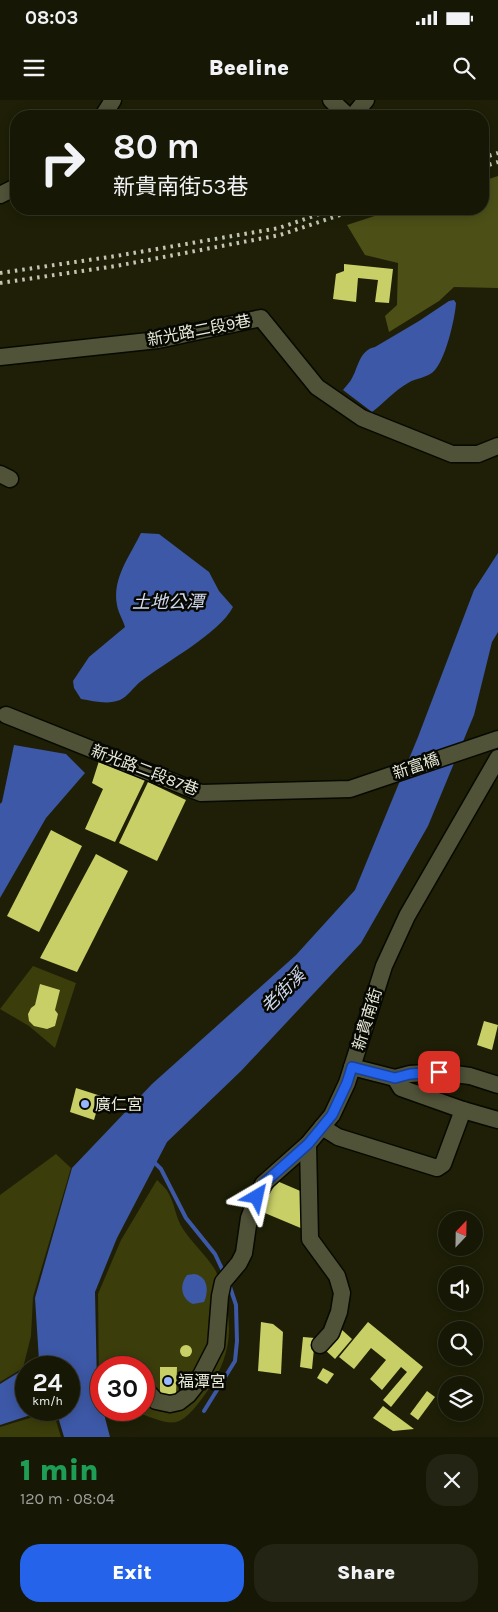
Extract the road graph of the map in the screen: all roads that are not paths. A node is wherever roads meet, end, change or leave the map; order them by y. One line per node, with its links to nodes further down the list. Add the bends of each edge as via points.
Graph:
1 (331, 100): 3 (street)
2 (366, 100): 4 (street)
3 (342, 110)
4 (358, 110)
5 (0, 357): 6 (street, 新光路二段9巷, via 158,340 261,318 317,387 362,418 452,454 478,454)
6 (498, 446)
7 (6, 715): 10 (street, 新光路二段87巷, via 201,793)
8 (490, 741): 10 (street, 新富橋)
9 (498, 758): 11 (street, 新貴南街, via 407,916 384,966)
10 (350, 789)
11 (352, 1067): 12 (street); 16 (street, 新貴南街, via 332,1115)
12 (395, 1078): 13 (street, via 439,1072); 14 (street, via 401,1088)
13 (497, 1080)
14 (463, 1110): 15 (street); 16 (street, via 443,1164 437,1168 338,1137)
15 (498, 1120)
16 (322, 1127): 17 (street, 新貴南街)
17 (308, 1144): 18 (street, via 310,1239 337,1276 342,1293 339,1312 330,1333); 19 (street, 新貴南街, via 263,1184 249,1218 244,1253 228,1276 220,1296 216,1346 196,1385 179,1402 170,1404)
18 (320, 1345)
19 (155, 1399)

